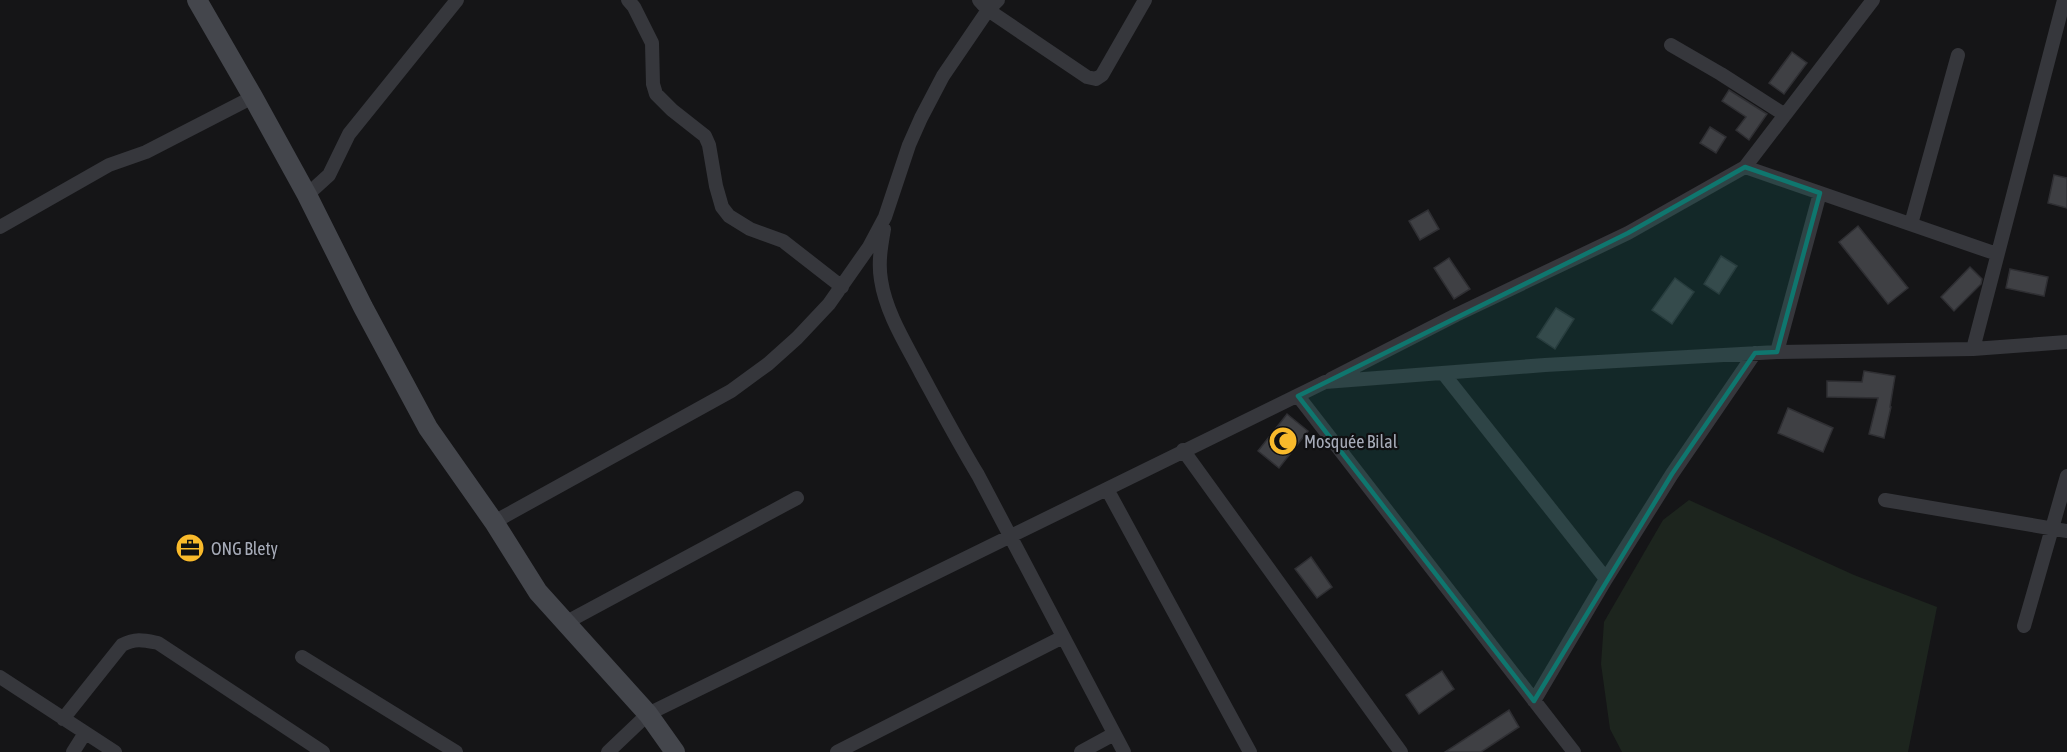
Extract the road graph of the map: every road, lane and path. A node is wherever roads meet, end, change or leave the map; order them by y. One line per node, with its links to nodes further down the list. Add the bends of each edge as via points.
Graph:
1 (197, 0): 12 (main road)
2 (457, 0): 16 (street, via 349,134 329,175)
3 (628, 0): 21 (street, via 652,43 656,94 705,136 722,207 750,229 783,241)
4 (1145, 0): 7 (street, via 1096,79)
5 (1873, 0): 13 (street)
6 (2064, 0): 8 (street)
7 (988, 3): 17 (street, via 921,118)
8 (2053, 42): 10 (street); 20 (street)
9 (1671, 45): 13 (street)
10 (2067, 46)
11 (1958, 55): 18 (street)
12 (253, 97): 16 (main road); 19 (street, via 146,152 109,165)
13 (1785, 115): 14 (street)
14 (1745, 167): 15 (street); 27 (street, via 1628,233)
15 (1820, 193): 18 (street); 24 (street)
16 (307, 195): 34 (main road, via 428,428)
17 (885, 218): 21 (street); 37 (street, via 879,267 888,306)
18 (1911, 224): 20 (street)
19 (0, 227)
20 (1997, 254): 23 (street)
21 (842, 287): 34 (street, via 797,338 731,391)
22 (2067, 342): 23 (street)
23 (1973, 349): 24 (street)
24 (1777, 352): 25 (street)
25 (1755, 353): 26 (street); 38 (street)
26 (1443, 373): 27 (street); 38 (street)
27 (1325, 382): 28 (street)
28 (1298, 396): 29 (street); 44 (street)
29 (1183, 450): 31 (street); 59 (street)
30 (2067, 476): 35 (street)
31 (1107, 489): 37 (street); 58 (street)
32 (797, 498): 39 (street)
33 (1885, 500): 35 (street)
34 (494, 522): 39 (main road, via 538,592)
35 (2052, 528): 36 (street); 40 (street)
36 (2067, 531)
37 (1009, 535): 41 (street); 45 (street)
38 (1606, 579): 44 (street)
39 (565, 623): 45 (main road)
40 (2024, 626)
41 (1063, 637): 48 (street); 55 (street)
42 (302, 657): 52 (street)
43 (0, 677): 46 (street)
44 (1534, 701): 60 (street)
45 (648, 714): 53 (street); 54 (main road)
46 (63, 719): 47 (street); 51 (street, via 122,645 146,640 158,643)
47 (85, 733): 49 (street); 50 (street)
48 (1114, 734): 56 (street); 57 (street)
49 (73, 752)
50 (115, 752)
51 (323, 752)
52 (456, 752)
53 (608, 752)
54 (675, 752)
55 (837, 752)
56 (1082, 752)
57 (1124, 752)
58 (1250, 752)
59 (1401, 752)
60 (1574, 752)

